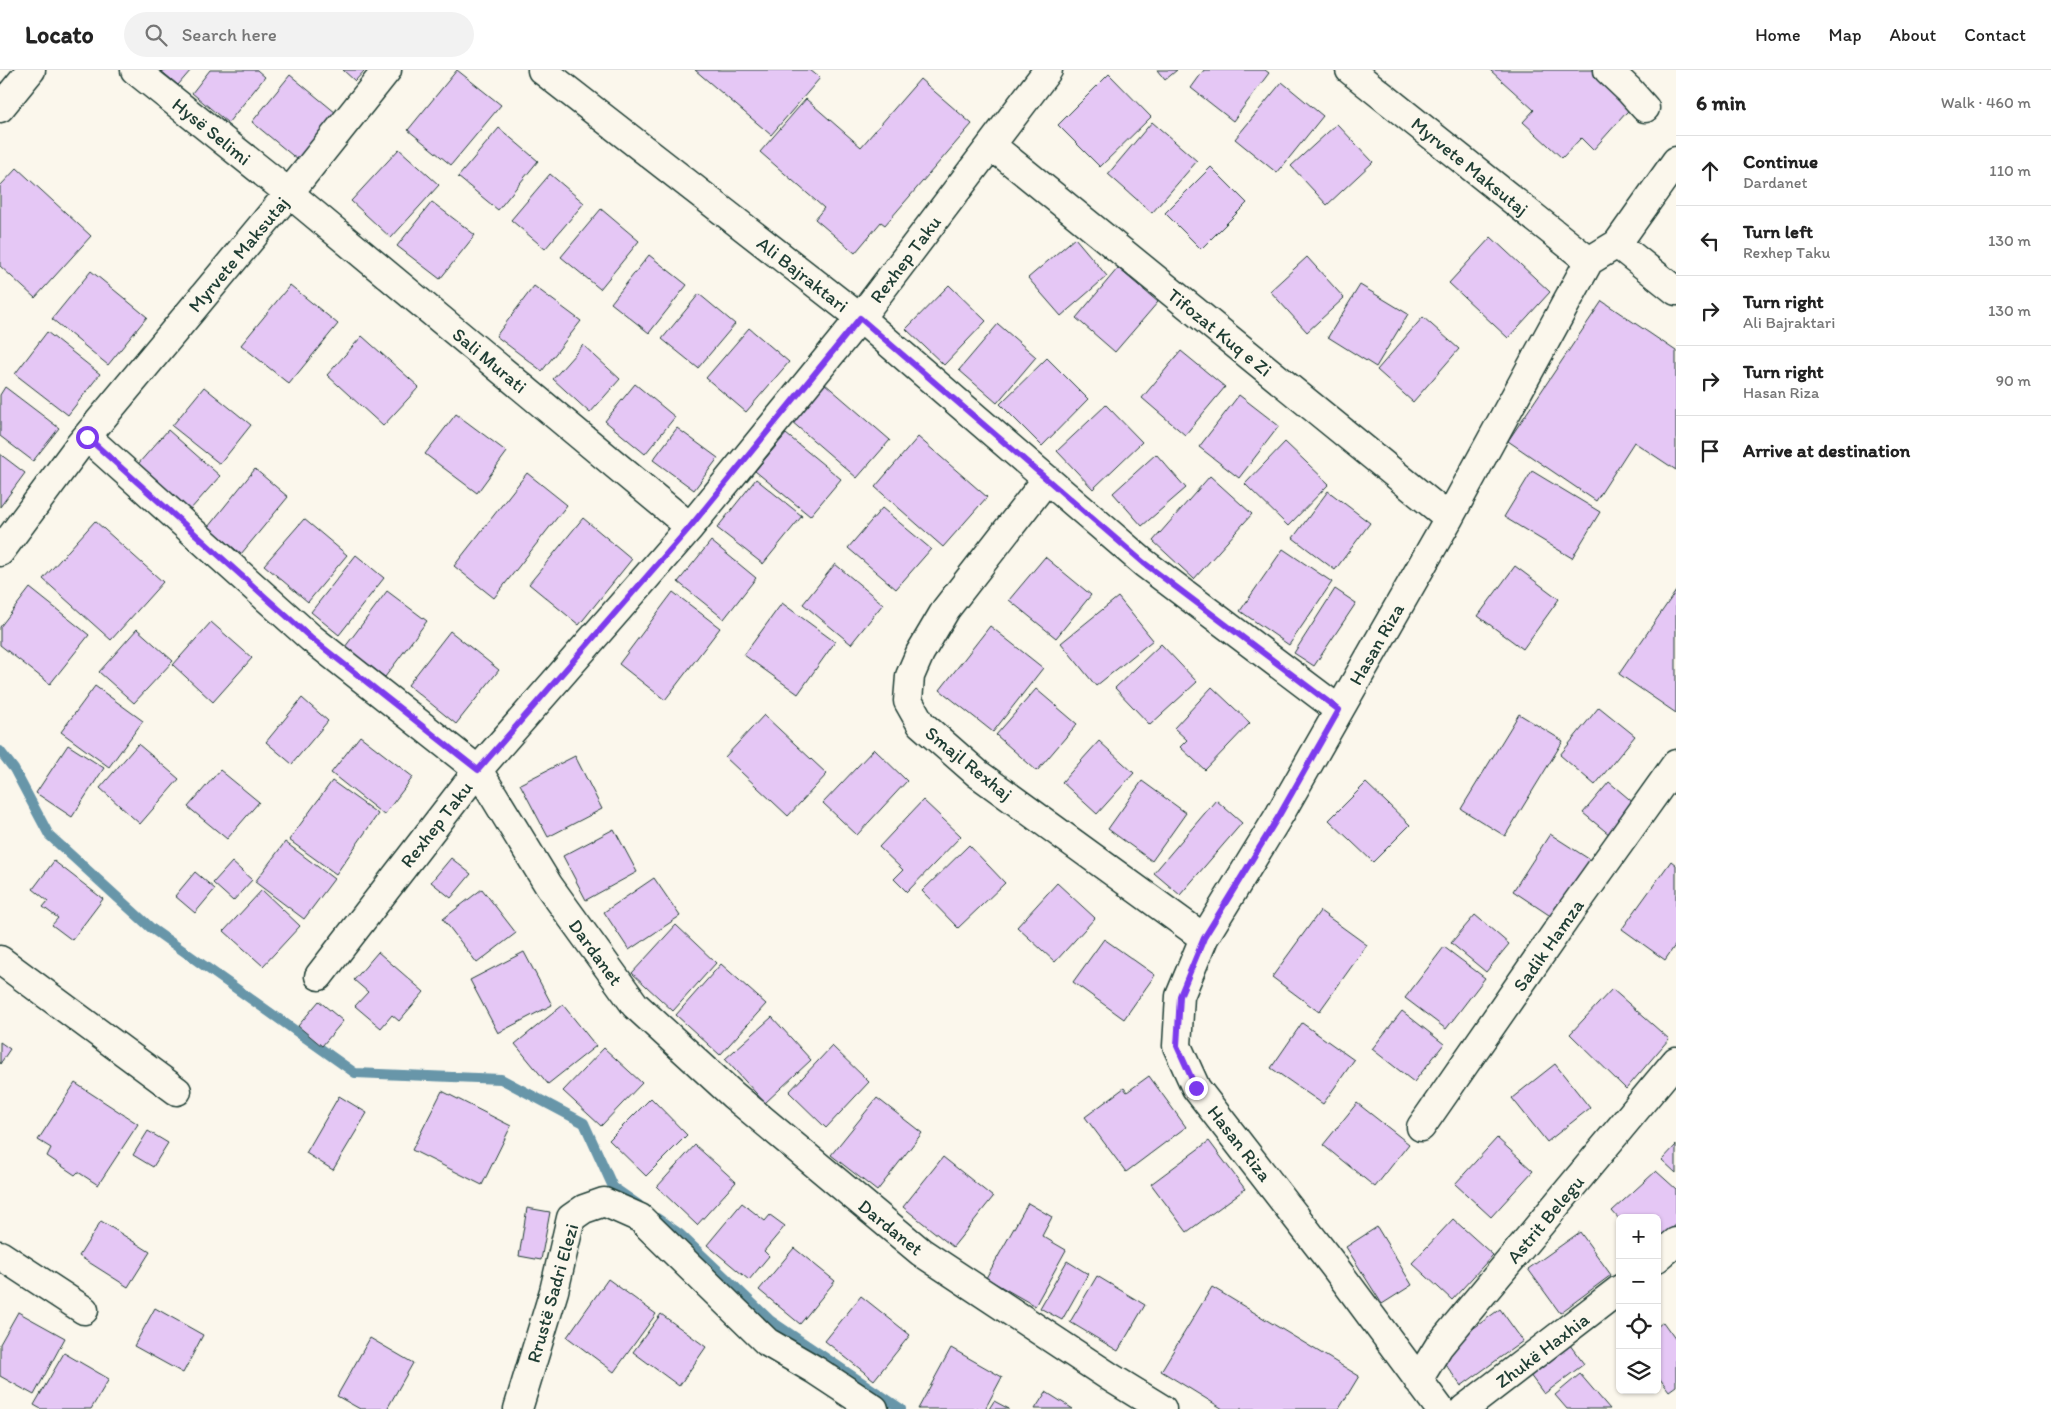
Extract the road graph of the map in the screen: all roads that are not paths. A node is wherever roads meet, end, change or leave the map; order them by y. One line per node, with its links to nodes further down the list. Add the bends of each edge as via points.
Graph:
1 (31, 70): 8 (street)
2 (135, 70): 12 (street, Hysë Selimi)
3 (387, 70): 12 (street, Myrvete Maksutaj)
4 (542, 70): 16 (street, Ali Bajraktari)
5 (1048, 70): 10 (street, Rexhep Taku)
6 (1350, 70): 14 (street, Myrvete Maksutaj)
7 (1608, 70): 9 (street)
8 (0, 108)
9 (1645, 108)
10 (991, 145): 16 (street, Rexhep Taku); 19 (street, Tifozat Kuq e Zi)
11 (1676, 161): 13 (street)
12 (289, 193): 17 (street, Myrvete Maksutaj); 20 (street, Sali Murati)
13 (1617, 244): 14 (street); 15 (street)
14 (1589, 261): 19 (street, Hasan Riza)
15 (1676, 291)
16 (860, 318): 18 (street, Ali Bajraktari); 20 (street, Rexhep Taku)
17 (87, 437): 21 (street, Myrvete Maksutaj); 24 (street, Dardanet, via 311,638)
18 (1047, 479): 22 (street, Ali Bajraktari, via 1144,563); 25 (street, Smajl Rexhaj, via 946,609 910,676 908,701 921,724 978,774)
19 (1449, 518): 22 (street, Hasan Riza)
20 (690, 527): 24 (street, Rexhep Taku)
21 (0, 552)
22 (1339, 710): 25 (street, Hasan Riza)
23 (1676, 764): 30 (street, Sadik Hamza)
24 (478, 770): 27 (street, Rexhep Taku); 39 (street, Dardanet, via 548,886 635,1005 734,1095 921,1252)
25 (1204, 938): 36 (street, Hasan Riza, via 1180,996 1177,1046 1196,1088)
26 (0, 960): 29 (street)
27 (319, 976)
28 (1676, 1061): 36 (street, Astrit Belegu, via 1439,1346)
29 (177, 1091)
30 (1421, 1127)
31 (1676, 1242): 33 (street)
32 (0, 1255): 35 (street)
33 (1661, 1255)
34 (1616, 1293): 41 (street, Zhukë Haxhia)
35 (84, 1310)
36 (1418, 1380): 40 (street, Hasan Riza)
37 (518, 1409): 38 (street, Rrustë Sadri Elezi, via 554,1291 571,1218 584,1208 604,1202 640,1218 767,1342)
38 (874, 1409)
39 (1162, 1409)
40 (1440, 1409)
41 (1464, 1409)

